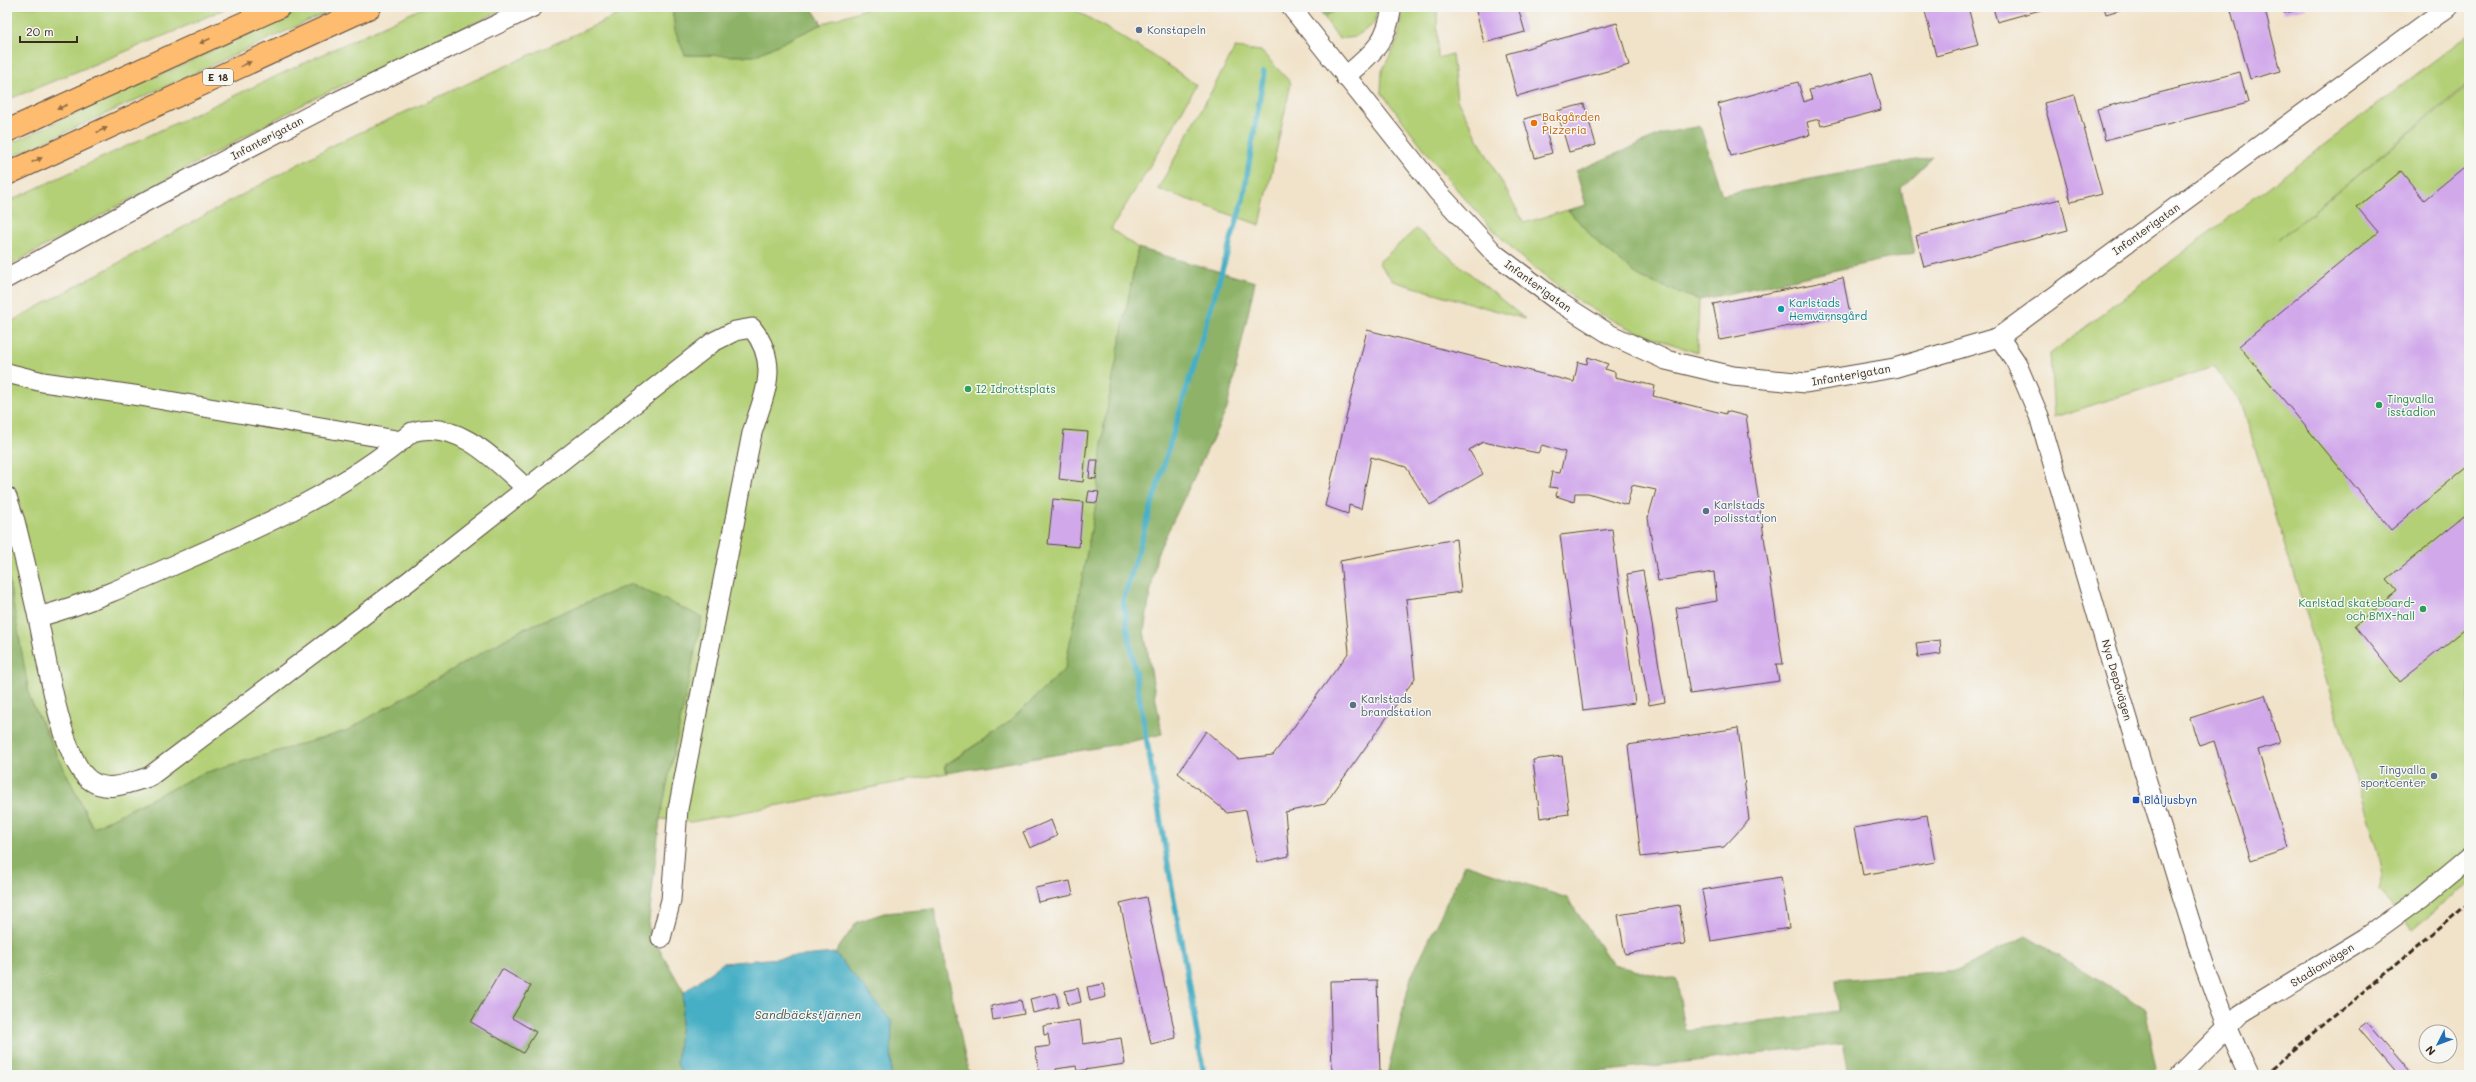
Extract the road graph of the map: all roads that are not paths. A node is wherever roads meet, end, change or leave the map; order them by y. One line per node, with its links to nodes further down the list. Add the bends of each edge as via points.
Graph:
1 (279, 7): 8 (highway, one-way to 8)
2 (370, 7): 9 (highway, E 18, one-way to 2)
3 (533, 7): 10 (street, Infanterigatan, via 338,101 147,200)
4 (1291, 7): 7 (street, Infanterigatan)
5 (1392, 7): 7 (street, via 1381,44)
6 (2448, 7): 11 (street, Infanterigatan)
7 (1345, 77): 11 (street, Infanterigatan, via 1438,192 1495,254 1559,302 1611,335 1666,360 1733,376 1806,383 1894,368)
8 (7, 132)
9 (7, 174)
10 (7, 278)
11 (1999, 336): 19 (street, Nya Depåvägen, via 2016,362 2039,416 2141,764)
12 (7, 373): 13 (street, via 44,382 96,388)
13 (402, 441): 14 (street, via 412,432 420,430 454,434 482,450); 16 (street, via 359,472 289,513 120,588 81,604)
14 (527, 489): 16 (street, via 410,581 149,777 109,788 91,781 81,772 68,742 57,710); 18 (street, via 713,342 735,331 752,328 762,340 769,360 768,383 752,433 678,809 671,900)
15 (7, 497): 16 (street)
16 (38, 617)
17 (2469, 858): 19 (street, Stadionvägen, via 2422,897 2365,938 2240,1014)
18 (661, 938)
19 (2226, 1028): 20 (street, Stadionvägen); 21 (street, Nya Depåvägen)
20 (2180, 1075)
21 (2249, 1075)

